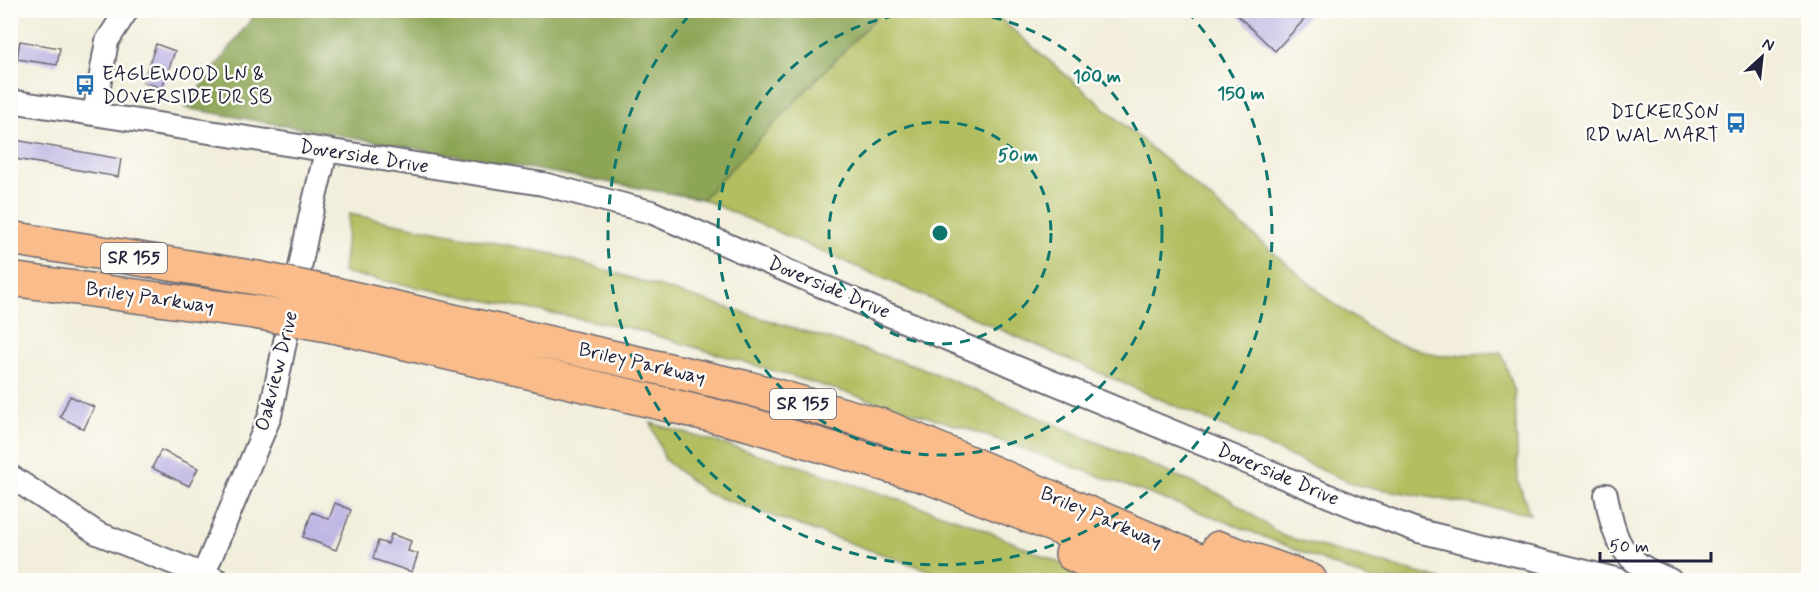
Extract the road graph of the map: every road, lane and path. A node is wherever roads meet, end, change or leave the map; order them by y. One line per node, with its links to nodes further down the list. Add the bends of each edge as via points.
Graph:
1 (127, 10): 3 (street, via 107,41)
2 (10, 101): 3 (street, Doverside Drive)
3 (94, 114): 4 (street, Doverside Drive)
4 (326, 152): 12 (street, Oakview Drive, via 270,416); 17 (street, Doverside Drive, via 543,184 651,212 1358,508 1419,531)
5 (10, 238): 7 (highway, Briley Parkway / SR 155, bridge, via 257,278)
6 (10, 279): 7 (highway, Briley Parkway / SR 155, bridge, via 254,312)
7 (336, 310): 8 (highway, Briley Parkway / SR 155); 9 (highway, Briley Parkway / SR 155, via 748,388)
8 (745, 423): 13 (highway, via 1010,527); 14 (highway, Briley Parkway / SR 155, via 931,478)
9 (883, 426): 15 (highway, Briley Parkway / SR 155); 16 (highway, via 1026,472 1145,522)
10 (10, 476): 12 (street, via 97,533)
11 (1606, 495): 18 (street, via 1617,537 1628,558)
12 (207, 579)
13 (1125, 580)
14 (1185, 580)
15 (1246, 580)
16 (1310, 580)
17 (1619, 580)
18 (1670, 580)

